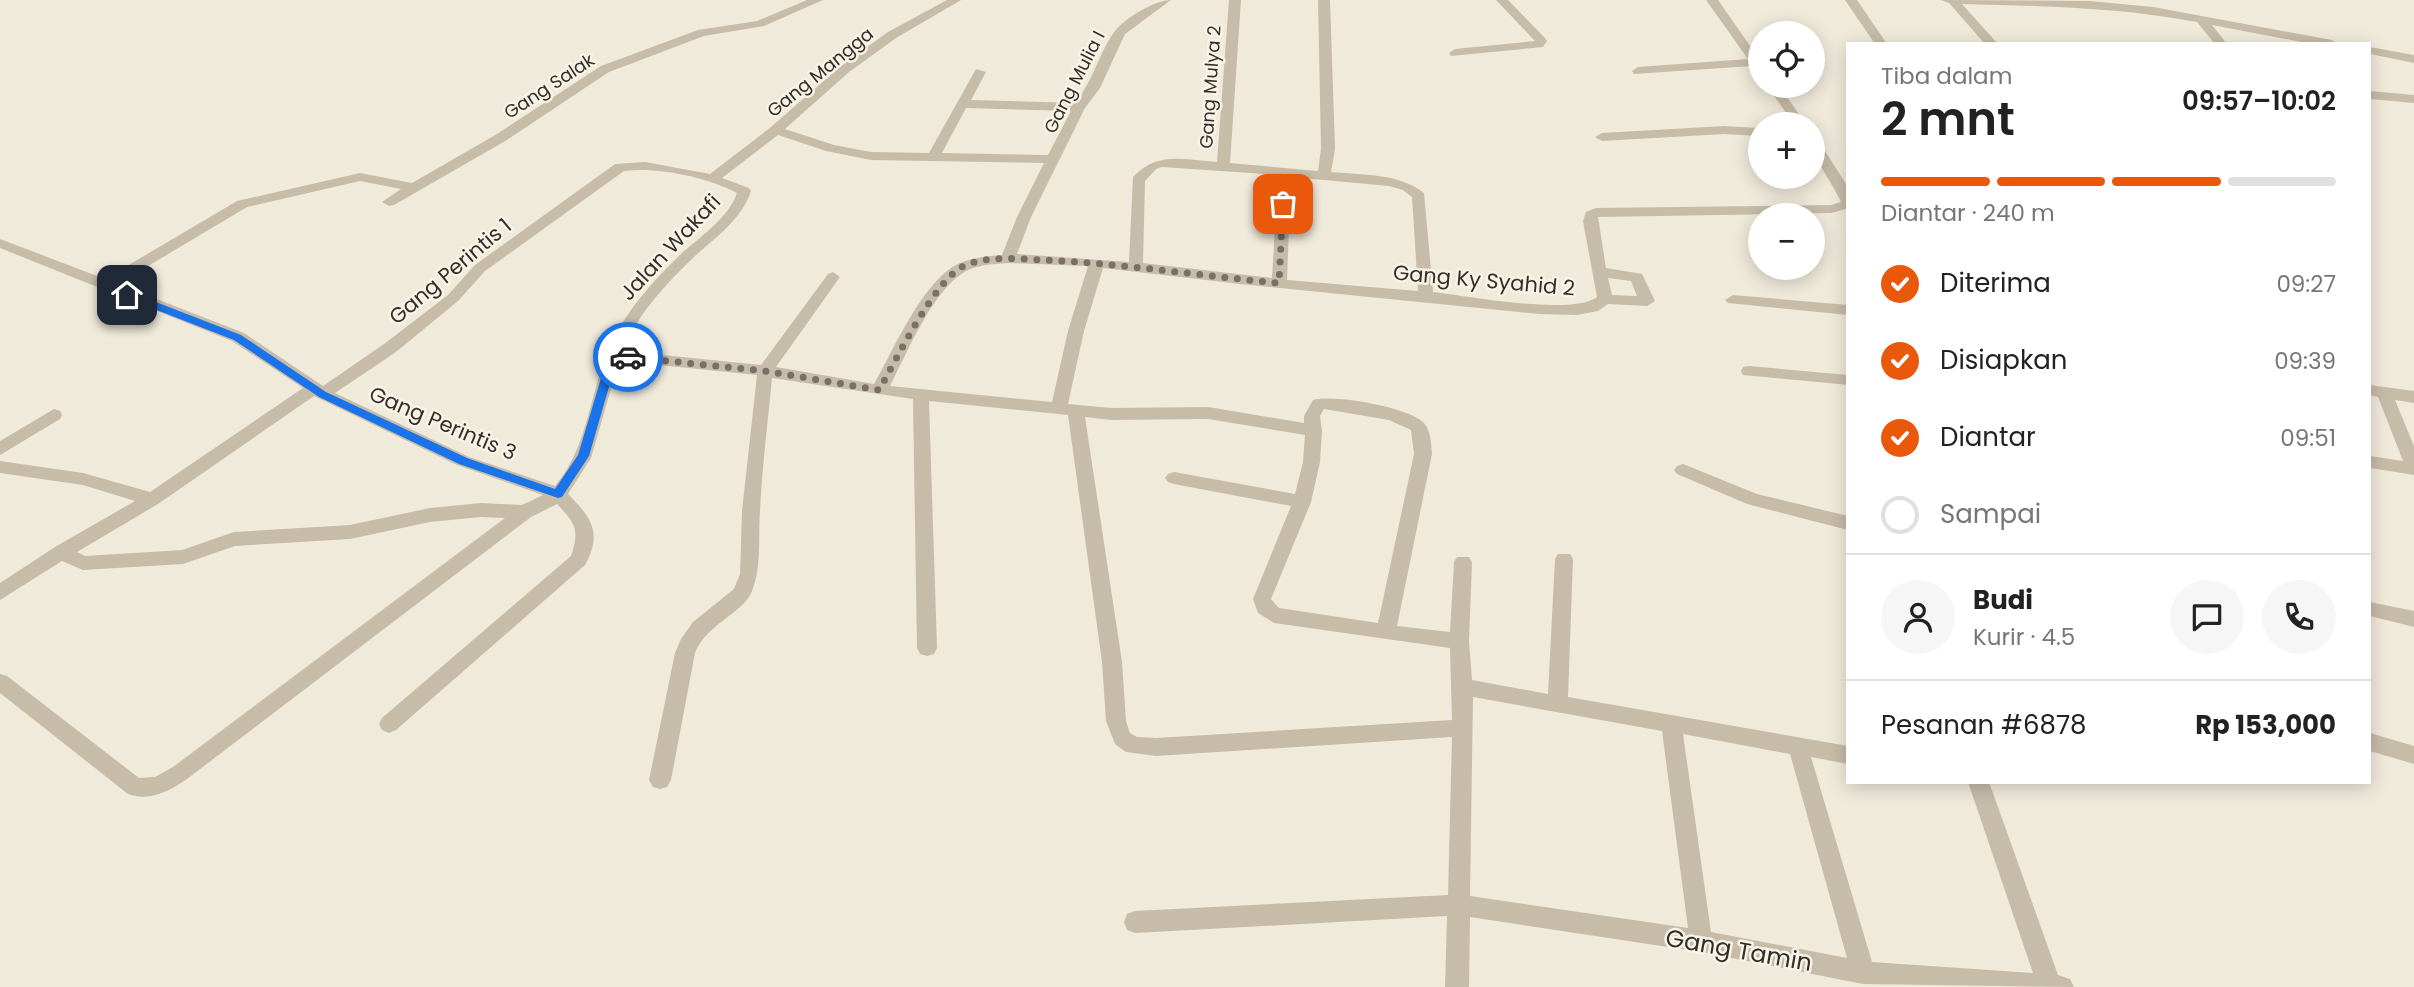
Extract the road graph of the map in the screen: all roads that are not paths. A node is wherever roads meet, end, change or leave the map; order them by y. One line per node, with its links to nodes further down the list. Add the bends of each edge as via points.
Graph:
1 (817, 0): 37 (street, Gang Salak, via 760,24 702,33 605,69)
2 (955, 0): 26 (street, Gang Mangga, via 892,35 845,69)
3 (1165, 0): 25 (street, Gang Mulia I, via 1120,32 1094,88)
4 (1236, 0): 32 (street, Gang Mulya 2)
5 (1324, 0): 34 (street, via 1328,149)
6 (1502, 0): 17 (street, via 1538,37 1539,44)
7 (1712, 0): 15 (street)
8 (1851, 0): 11 (street)
9 (1950, 0): 10 (street, via 2090,4); 12 (street)
10 (2201, 19): 13 (street); 14 (street)
11 (1880, 42)
12 (1990, 42)
13 (2219, 42)
14 (2322, 42)
15 (1748, 51)
16 (2371, 51): 18 (street)
17 (1455, 53)
18 (2414, 59)
19 (1748, 66): 20 (street)
20 (1638, 71)
21 (980, 72): 24 (street)
22 (2371, 95): 23 (street)
23 (2414, 99)
24 (961, 104): 25 (street); 29 (street)
25 (1079, 107): 31 (street, Gang Mulia I)
26 (776, 130): 29 (street, via 871,156); 35 (street, Gang Mangga)
27 (1748, 131): 28 (street)
28 (1602, 137)
29 (933, 158): 31 (street)
30 (1825, 158): 36 (street, Gang Ky Syahid 2)
31 (1054, 159): 41 (street, Gang Mulia I)
32 (1223, 166): 33 (street); 43 (street, Gang Mulya 2, via 1162,163 1143,172 1138,180)
33 (1285, 172): 34 (street); 46 (street)
34 (1324, 175): 48 (street, via 1389,182 1408,187 1419,196)
35 (712, 178): 52 (street, Jalan Wakafi, via 738,186 744,191 743,198 639,309); 57 (street, Gang Perintis 1, via 636,164 620,167 480,268 453,298 390,348)
36 (1843, 180)
37 (415, 188): 38 (street, Gang Salak); 47 (street, via 360,177 242,204)
38 (389, 202)
39 (1846, 204): 44 (street, Gang Ky Syahid 2, via 1832,209 1597,212 1590,221)
40 (0, 243): 47 (street)
41 (1008, 259): 42 (street); 56 (street, via 975,262 951,276 936,293)
42 (1097, 262): 43 (street, Gang Ky Syahid 2); 61 (street, via 1076,331)
43 (1136, 266): 46 (street, Gang Ky Syahid 2)
44 (1600, 272): 49 (street, Gang Ky Syahid 2); 49 (street, via 1637,277 1647,301)
45 (833, 276): 53 (street)
46 (1279, 283): 48 (street, Gang Ky Syahid 2)
47 (104, 286): 57 (street, via 238,337)
48 (1426, 296): 49 (street, Gang Ky Syahid 2, via 1560,311 1593,308)
49 (1605, 299)
50 (1733, 300): 51 (street)
51 (1846, 310)
52 (613, 355): 53 (street); 70 (street, via 583,456)
53 (765, 371): 56 (street); 94 (street, via 749,574 742,593 691,639)
54 (1749, 371): 55 (street)
55 (1846, 380)
56 (879, 390): 59 (street)
57 (319, 391): 70 (street, Gang Perintis 3, via 463,461); 71 (street, Gang Perintis 1)
58 (2377, 391): 60 (street); 67 (street)
59 (921, 394): 61 (street); 83 (street)
60 (2414, 397)
61 (1068, 409): 63 (street, via 1131,415 1208,412); 89 (street, via 1122,738 1133,746 1156,747)
62 (54, 415): 64 (street)
63 (1314, 432): 72 (street); 81 (street, via 1315,410 1319,404 1329,403 1400,418 1416,425 1422,437 1423,454)
64 (0, 449)
65 (2371, 462): 67 (street)
66 (0, 467): 71 (street, via 83,479)
67 (2414, 468)
68 (1683, 470): 74 (street, via 1753,499)
69 (1174, 478): 72 (street)
70 (558, 494): 73 (street); 87 (street, via 581,518 586,538 579,560)
71 (152, 499): 75 (street, Gang Perintis 1)
72 (1302, 502): 81 (street, via 1262,599 1265,608 1275,615)
73 (525, 512): 75 (street, via 481,510 430,515 350,532 234,539 183,556 83,563); 84 (street, via 158,786 135,787)
74 (1846, 522)
75 (61, 552): 78 (street, Gang Perintis 1)
76 (1564, 559): 86 (street)
77 (1463, 562): 82 (street)
78 (0, 593)
79 (2371, 609): 80 (street)
80 (2414, 619)
81 (1386, 632): 82 (street)
82 (1459, 641): 85 (street)
83 (927, 648)
84 (0, 682)
85 (1463, 687): 86 (street); 89 (street)
86 (1558, 703): 88 (street)
87 (389, 724)
88 (1671, 724): 91 (street); 98 (street)
89 (1461, 728): 96 (street)
90 (2371, 742): 93 (street)
91 (1798, 747): 92 (street); 99 (street)
92 (1846, 755)
93 (2414, 755)
94 (660, 780)
95 (1979, 784): 101 (street)
96 (1459, 905): 97 (street, Gang Tamin); 98 (street, Gang Tamin); 100 (street)
97 (1135, 922)
98 (1701, 941): 99 (street, Gang Tamin)
99 (1863, 973): 101 (street, Gang Tamin)
100 (1457, 987)
101 (2054, 987)

